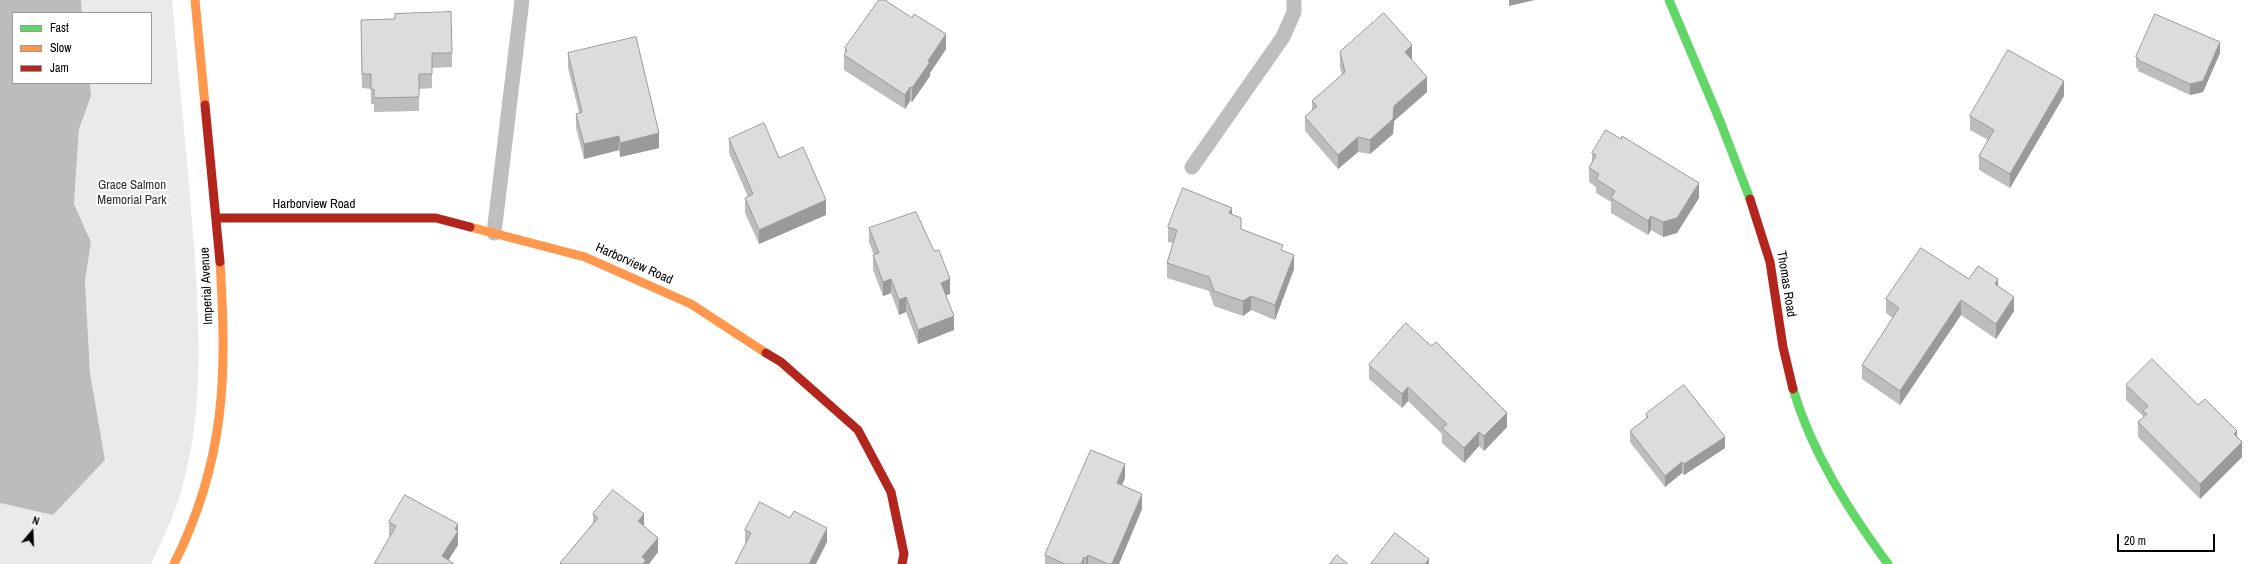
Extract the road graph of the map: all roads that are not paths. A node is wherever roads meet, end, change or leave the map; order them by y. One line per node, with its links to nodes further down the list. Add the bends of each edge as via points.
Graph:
1 (195, 0): 6 (street, Imperial Avenue)
2 (522, 0): 7 (lane)
3 (1294, 0): 5 (lane, via 1294,12 1283,37)
4 (1669, 0): 10 (street, Thomas Road, via 1728,138 1760,226 1773,280 1785,361 1800,410 1814,442 1851,510)
5 (1192, 167)
6 (216, 218): 7 (street, Harborview Road, via 436,218); 8 (street, Imperial Avenue, via 222,308 223,365 220,413 206,488)
7 (494, 233): 9 (street, Harborview Road, via 585,257 691,304 780,362 858,430 891,492 904,554)
8 (174, 564)
9 (902, 564)
10 (1888, 564)

